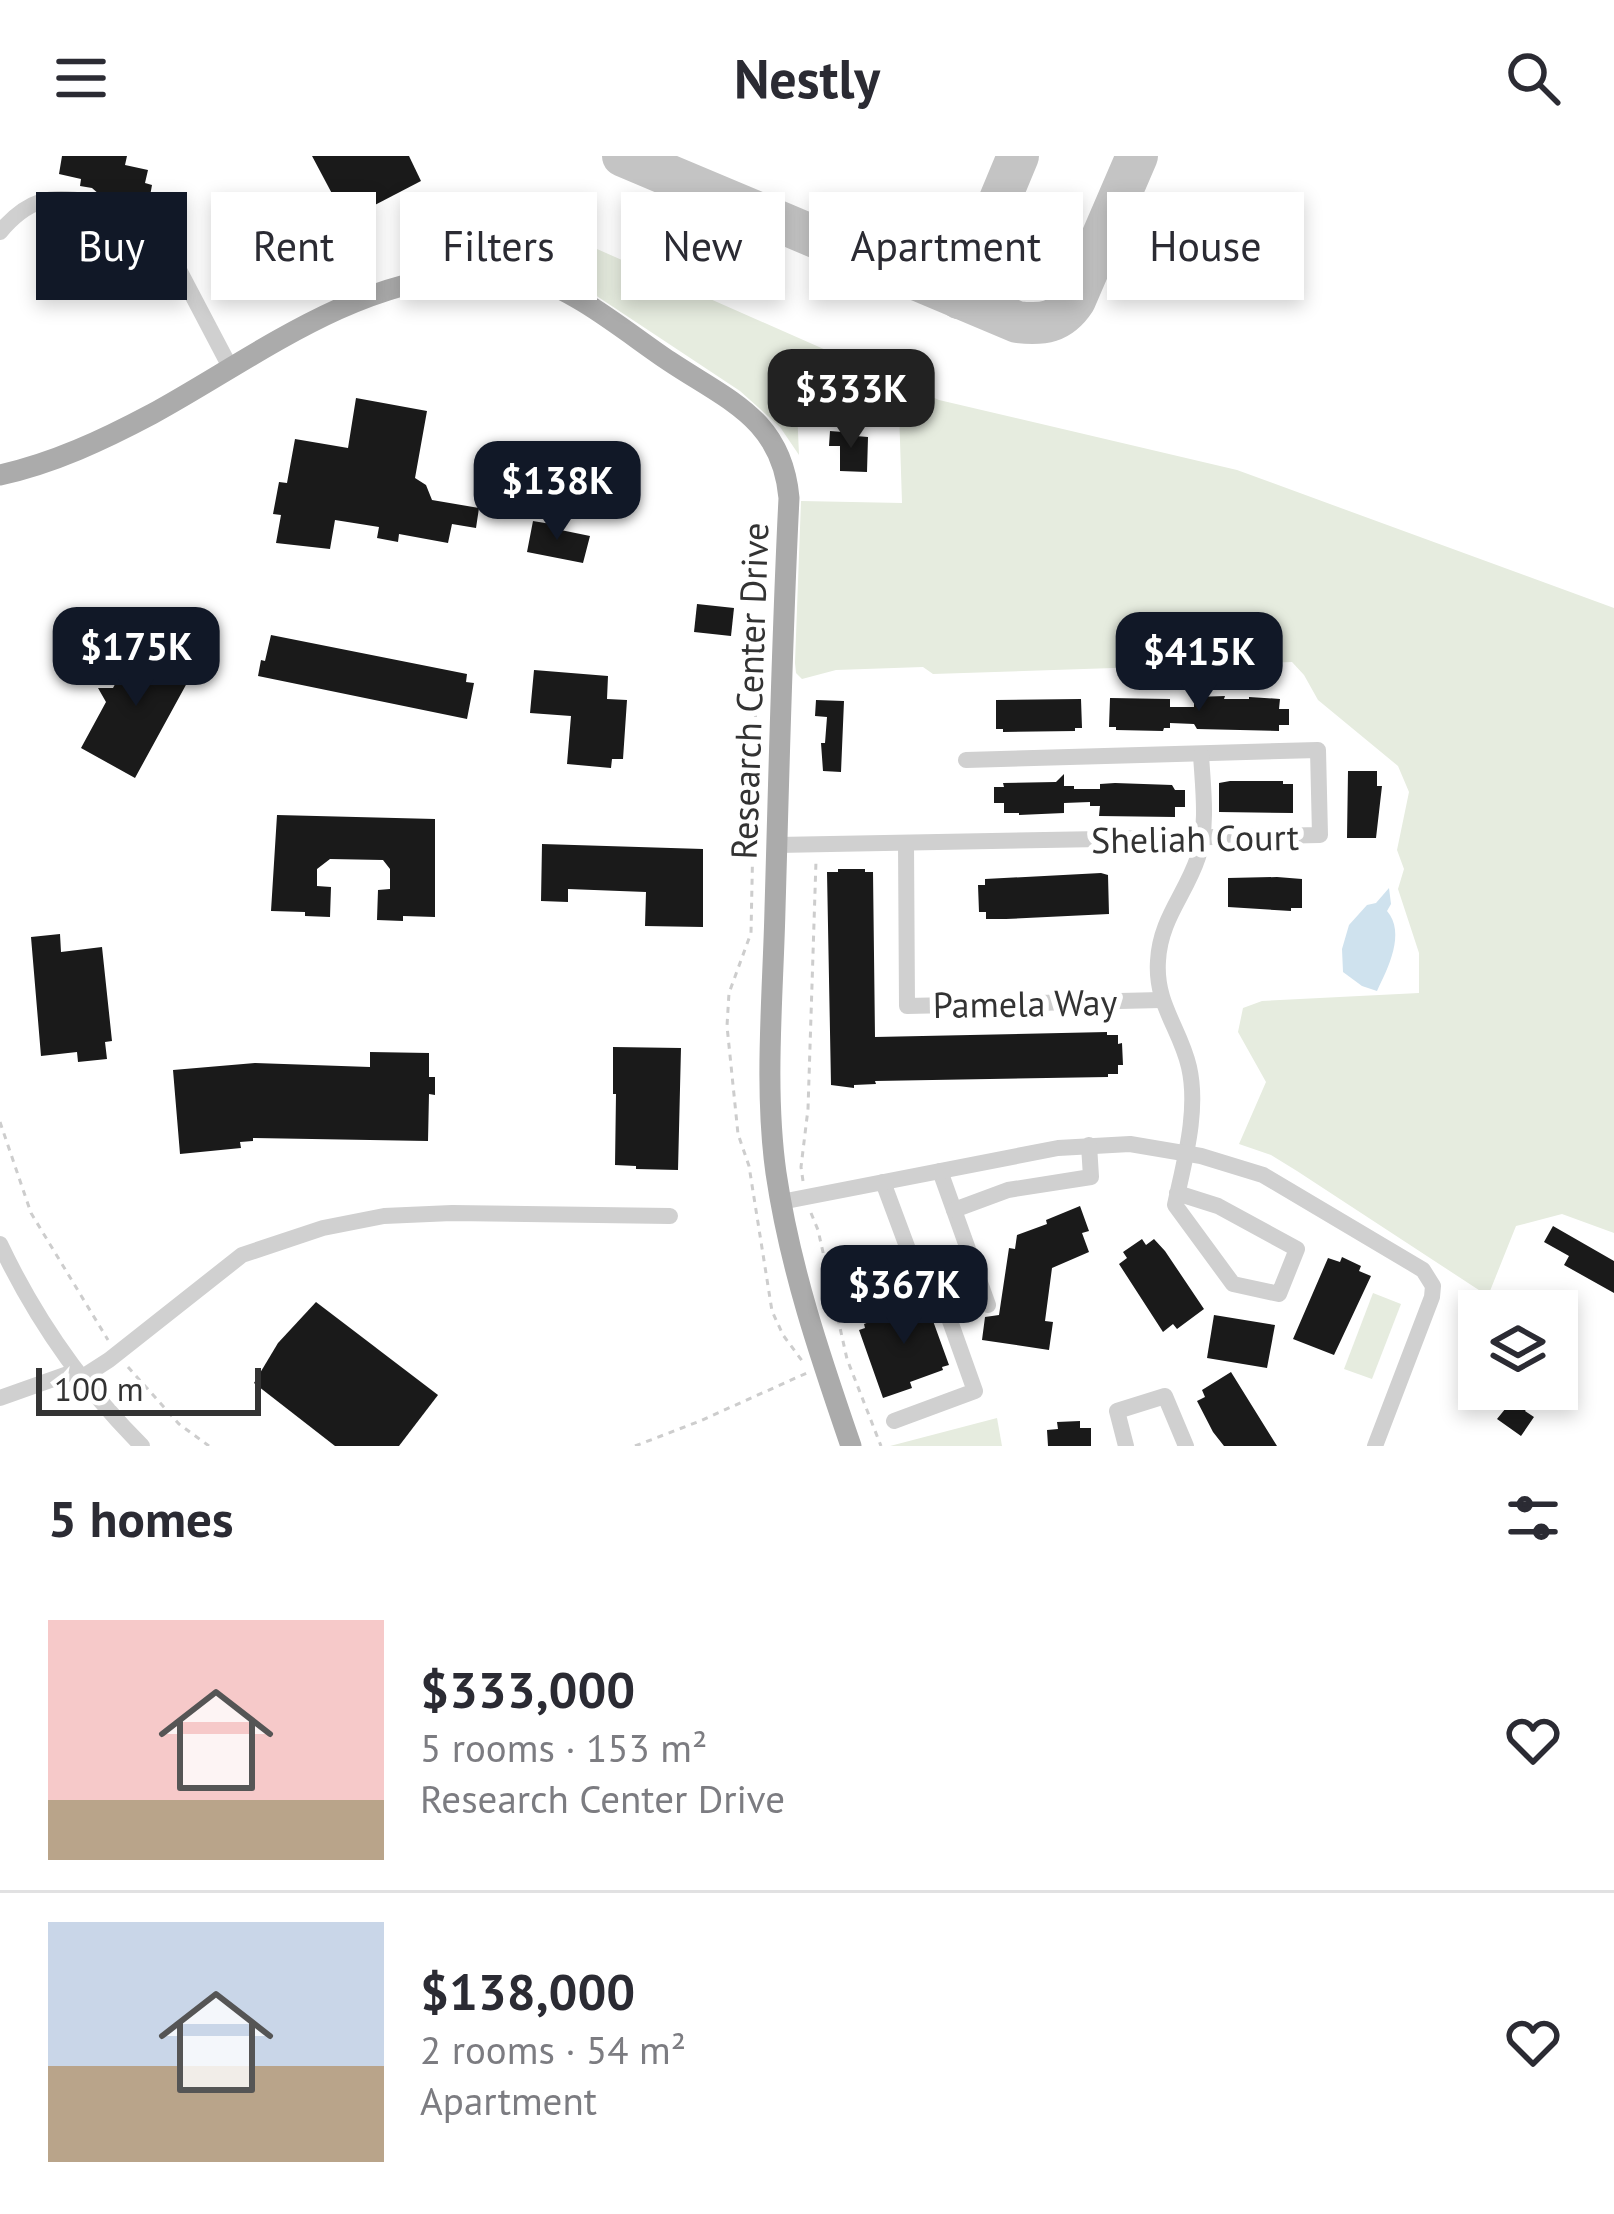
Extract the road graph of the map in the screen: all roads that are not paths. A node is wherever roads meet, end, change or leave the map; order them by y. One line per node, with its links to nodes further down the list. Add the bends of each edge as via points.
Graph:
1 (0, 232): 2 (street, via 49,198 136,213 157,228)
2 (230, 367): 3 (main road, Research Center Drive, via 100,440); 8 (main road, Research Center Drive, via 403,285 510,274 564,291 746,412 776,445 789,498)
3 (0, 475)
4 (1201, 755): 5 (street, Sheliah Court); 6 (street); 6 (street, Sheliah Court, via 1318,750 1320,835)
5 (966, 760)
6 (1202, 838): 7 (street, Sheliah Court); 9 (street, via 1162,937)
7 (905, 843): 8 (street, Sheliah Court); 9 (street, Pamela Way, via 907,1006)
8 (777, 844): 15 (main road, Research Center Drive, via 772,1059)
9 (1161, 1000): 11 (street, via 1190,1069)
10 (1089, 1144): 11 (street); 12 (street); 16 (street, via 1091,1177 1009,1190)
11 (1186, 1153): 14 (street); 27 (street, via 1263,1175 1428,1275 1432,1297)
12 (940, 1171): 13 (street); 16 (street)
13 (884, 1182): 15 (street); 22 (street, via 915,1268 934,1276 975,1391)
14 (1178, 1193): 14 (street, via 1175,1205 1229,1280 1279,1294 1297,1250)
15 (781, 1202): 24 (main road, Research Center Drive, via 801,1296)
16 (954, 1210): 19 (street)
17 (670, 1216): 20 (street, via 452,1213 323,1228 242,1255)
18 (0, 1244): 20 (street)
19 (988, 1305)
20 (78, 1375): 21 (street); 23 (street)
21 (0, 1398)
22 (894, 1421)
23 (142, 1446)
24 (851, 1446)
25 (1126, 1446): 26 (street, via 1117,1411 1166,1396)
26 (1186, 1446)
27 (1375, 1446)

